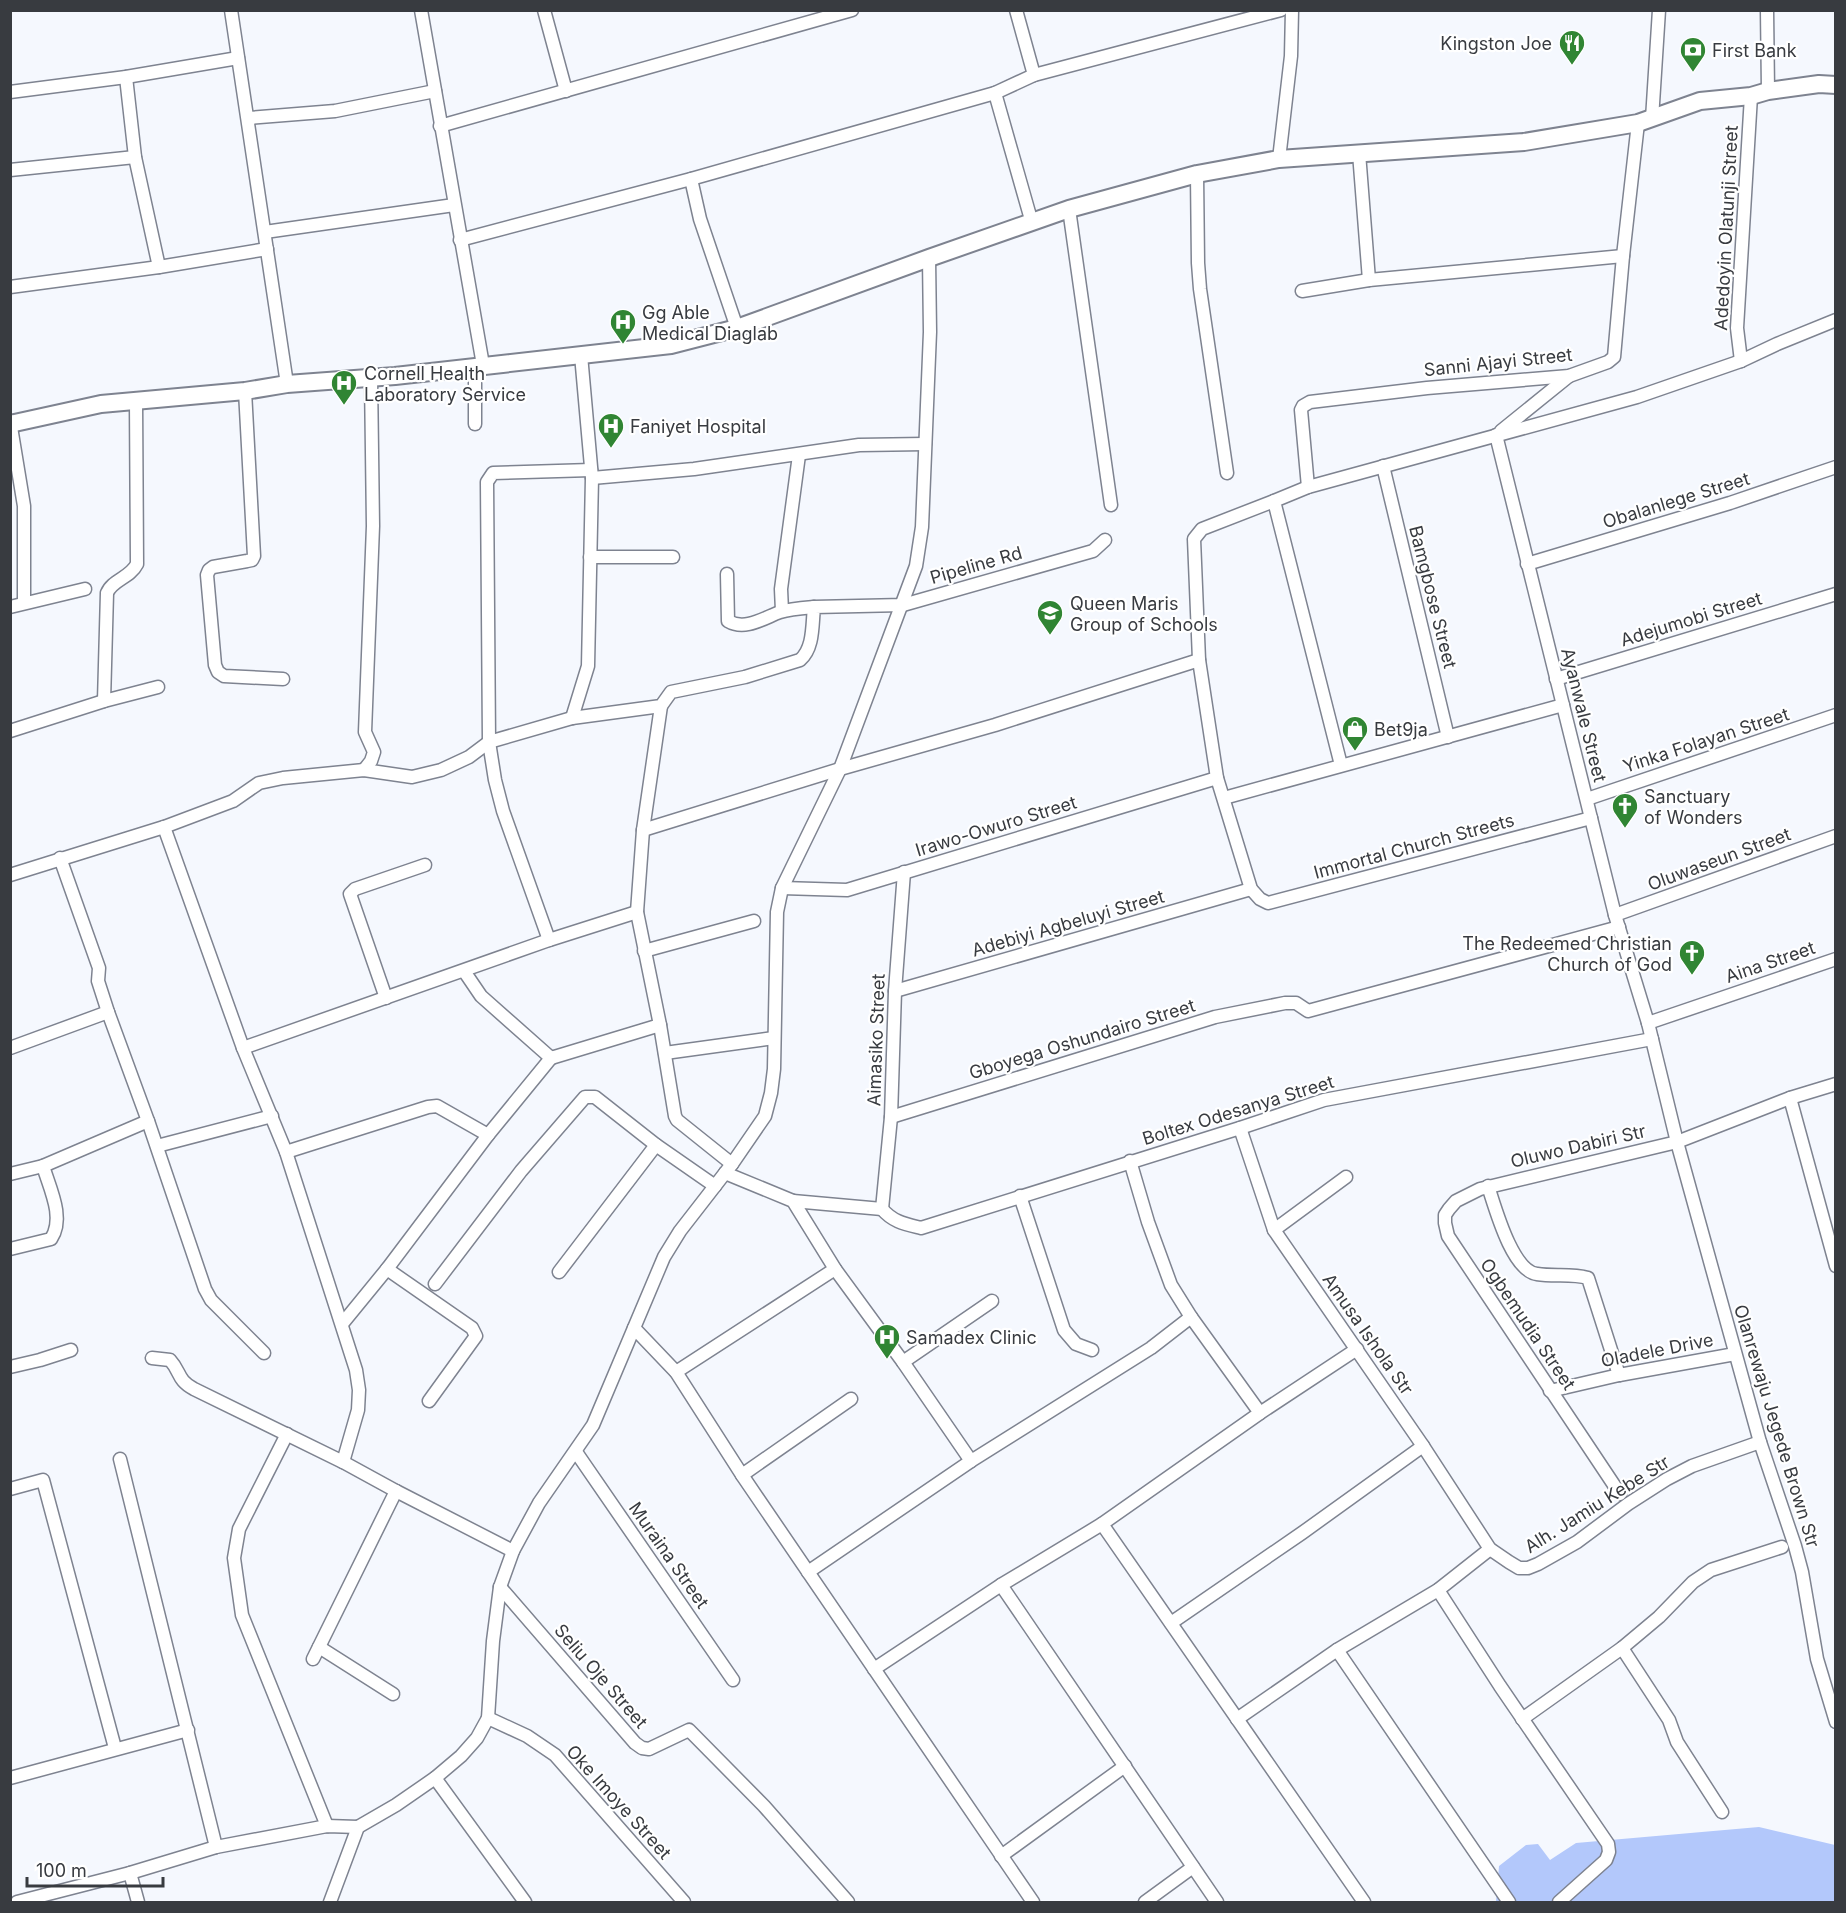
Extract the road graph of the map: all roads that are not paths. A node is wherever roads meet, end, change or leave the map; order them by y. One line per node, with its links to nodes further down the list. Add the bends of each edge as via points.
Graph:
1 (231, 10): 10 (street)
2 (421, 10): 16 (street)
3 (544, 10): 14 (street)
4 (1016, 10): 11 (street)
5 (1281, 10): 11 (street)
6 (1292, 10): 24 (street, via 1291,56)
7 (1659, 10): 20 (street, Sanni Ajayi Street)
8 (1767, 10): 18 (street, Adedoyin Olatunji Street)
9 (846, 11): 14 (street)
10 (238, 58): 12 (street); 19 (street)
11 (1034, 75): 17 (street)
12 (126, 77): 15 (street); 23 (street)
13 (1836, 85): 18 (main road)
14 (566, 91): 21 (street)
15 (10, 92)
16 (435, 92): 19 (street, via 335,111); 21 (street)
17 (995, 93): 27 (street); 30 (street)
18 (1759, 94): 20 (main road, via 1700,101); 43 (street, Adedoyin Olatunji Street, via 1737,328)
19 (249, 118): 31 (street)
20 (1645, 121): 22 (main road, via 1524,142); 34 (street, Sanni Ajayi Street)
21 (440, 126): 28 (street)
22 (1359, 153): 24 (main road); 37 (street)
23 (135, 157): 25 (street); 36 (street)
24 (1279, 159): 26 (main road)
25 (10, 170)
26 (1197, 174): 29 (main road); 57 (street, via 1200,289)
27 (691, 179): 32 (street); 41 (street, via 700,219)
28 (454, 205): 31 (street); 32 (street)
29 (1069, 209): 30 (main road); 61 (street)
30 (1032, 223): 35 (main road)
31 (265, 232): 33 (street)
32 (460, 240): 44 (street)
33 (267, 249): 36 (street); 47 (street)
34 (1623, 256): 37 (street); 45 (street, Sanni Ajayi Street, via 1614,357)
35 (929, 258): 41 (main road); 53 (street)
36 (159, 267): 38 (street)
37 (1369, 280): 39 (street)
38 (10, 287)
39 (1302, 291)
40 (1836, 320): 43 (street)
41 (737, 328): 42 (main road, via 671,345)
42 (581, 355): 44 (main road); 58 (street)
43 (1741, 361): 52 (street, via 1636,397)
44 (479, 366): 46 (main road); 51 (street)
45 (1569, 376): 52 (street); 59 (street, Sanni Ajayi Street, via 1427,388 1303,405)
46 (371, 378): 47 (main road); 88 (street, via 373,526 365,732 374,752)
47 (287, 384): 48 (main road)
48 (245, 392): 49 (main road); 75 (street, via 254,556 252,560 213,567 207,575 215,665 224,676)
49 (136, 401): 50 (main road, via 101,404); 78 (street, via 137,564 107,593)
50 (11, 423): 69 (street, via 24,506)
51 (475, 424)
52 (1496, 435): 55 (street); 65 (street, Ayanwale Street)
53 (925, 444): 54 (street, via 859,445); 70 (street, via 922,527 916,566)
54 (799, 455): 58 (street, via 694,469); 73 (street, via 781,589)
55 (1383, 466): 59 (street); 84 (street, Bamgbose Street)
56 (1836, 467): 65 (street, Obalanlege Street)
57 (1227, 473)
58 (591, 474): 63 (street); 85 (street, via 493,473 488,478)
59 (1308, 488): 60 (street)
60 (1274, 501): 74 (street, via 1202,529 1194,539); 86 (street)
61 (1111, 505)
62 (1105, 540): 70 (street, Pipeline Rd, via 1093,551)
63 (590, 556): 64 (street); 82 (street, via 588,666)
64 (672, 558)
65 (1527, 564): 76 (street, Ayanwale Street)
66 (727, 574): 73 (street, Pipeline Rd, via 728,621 740,625 758,622)
67 (85, 589): 69 (street)
68 (1836, 594): 76 (street, Adejumobi Street)
69 (24, 602): 71 (street)
70 (903, 604): 72 (street, Pipeline Rd); 87 (street)
71 (10, 607)
72 (814, 607): 73 (street, Pipeline Rd); 80 (street, via 809,649 800,660 745,677 671,692)
73 (782, 611)
74 (1199, 660): 87 (street); 89 (street)
75 (283, 679)
76 (1556, 679): 79 (street, Ayanwale Street)
77 (158, 687): 78 (street)
78 (104, 700): 83 (street)
79 (1563, 705): 84 (street); 91 (street, Ayanwale Street)
80 (661, 706): 82 (street); 94 (street)
81 (1836, 715): 91 (street, Yinka Folayan Street)
82 (572, 718): 85 (street)
83 (10, 731)
84 (1448, 737): 86 (street)
85 (489, 742): 88 (street, via 469,757 412,777); 106 (street, via 503,811)
86 (1341, 765): 90 (street)
87 (840, 769): 94 (street); 100 (street)
88 (364, 770): 93 (street, via 259,783 233,801)
89 (1217, 778): 90 (street); 98 (street, Irawo-Owuro Street)
90 (1224, 798): 101 (street)
91 (1587, 799): 92 (street, Ayanwale Street)
92 (1591, 818): 101 (street, Immortal Church Streets, via 1268,903); 103 (street, Ayanwale Street)
93 (164, 827): 96 (street); 118 (street)
94 (643, 830): 102 (street)
95 (1836, 836): 103 (street, Oluwaseun Street)
96 (60, 858): 99 (street); 112 (street, via 99,968 98,981)
97 (425, 865): 111 (street, via 350,894)
98 (904, 872): 100 (street, Irawo-Owuro Street, via 847,890); 110 (street, Aimasiko Street)
99 (10, 875)
100 (782, 888): 115 (street, via 777,912)
101 (1251, 889): 110 (street, Adebiyi Agbeluyi Street)
102 (637, 912): 106 (street); 107 (street)
103 (1616, 915): 105 (street, Ayanwale Street)
104 (754, 921): 107 (street)
105 (1619, 927): 113 (street, Ayanwale Street); 124 (street, Gboyega Oshundairo Street, via 1308,1011 1296,1003 1285,1003 1215,1017)
106 (549, 940): 109 (street)
107 (644, 951): 114 (street)
108 (1836, 959): 113 (street, Aina Street)
109 (464, 972): 111 (street); 120 (street, via 481,996)
110 (895, 991): 124 (street, Aimasiko Street)
111 (386, 998): 118 (street)
112 (108, 1012): 117 (street); 125 (street)
113 (1648, 1023): 116 (street, Ayanwale Street)
114 (660, 1025): 119 (street); 120 (street)
115 (774, 1038): 119 (street); 134 (street, via 771,1093 765,1116)
116 (1652, 1039): 126 (street, Boltex Odesanya Street, via 1324,1100); 128 (street, Ayanwale Street)
117 (10, 1048)
118 (243, 1048): 123 (street)
119 (665, 1053): 134 (street, via 677,1120)
120 (551, 1059): 127 (street)
121 (1836, 1084): 122 (street, Oluwo Dabiri Str)
122 (1790, 1098): 128 (street, Oluwo Dabiri Str); 144 (street)
123 (272, 1116): 129 (street); 131 (street)
124 (891, 1117): 141 (street, Aimasiko Street)
125 (148, 1121): 129 (street); 133 (street)
126 (1240, 1128): 132 (street, Boltex Odesanya Street); 142 (street, Amusa Ishola Str)
127 (488, 1135): 131 (street, via 437,1106); 145 (street)
128 (1677, 1142): 138 (street, Oluwo Dabiri Str); 157 (street, Olanrewaju Jegede Brown Str)
129 (157, 1146): 156 (street, via 205,1289 211,1300)
130 (656, 1146): 137 (street); 147 (street); 148 (street, via 595,1097 585,1097 521,1171)
131 (286, 1152): 151 (street)
132 (1130, 1161): 139 (street, Boltex Odesanya Street); 150 (street, via 1171,1285)
133 (43, 1166): 135 (street); 143 (street, via 58,1219 56,1231 51,1239)
134 (729, 1169): 137 (street); 140 (street)
135 (10, 1174)
136 (1346, 1177): 142 (street)
137 (715, 1185): 152 (street, via 664,1257)
138 (1488, 1186): 162 (street, via 1506,1240 1527,1270 1588,1278); 163 (street, Ogbemudia Street, via 1456,1201 1449,1209 1445,1215 1448,1236)
139 (1020, 1196): 141 (street, Boltex Odesanya Street, via 921,1228 900,1223); 155 (street, via 1064,1330 1076,1344)
140 (793, 1201): 141 (street); 146 (street)
141 (882, 1209)
142 (1274, 1230): 153 (street, Amusa Ishola Str)
143 (10, 1249)
144 (1836, 1266)
145 (387, 1269): 151 (street); 165 (street, via 475,1332 476,1336)
146 (835, 1269): 159 (street); 161 (street)
147 (559, 1272)
148 (435, 1284)
149 (992, 1301): 159 (street)
150 (1191, 1317): 166 (street); 172 (street, via 1151,1348)
151 (342, 1324): 173 (street, via 359,1390 358,1410)
152 (634, 1328): 161 (street); 170 (street, via 593,1425)
153 (1357, 1349): 166 (street); 169 (street, Amusa Ishola Str)
154 (71, 1350): 160 (street)
155 (1092, 1350)
156 (264, 1353)
157 (1735, 1354): 162 (street, Oladele Drive); 168 (street, Olanrewaju Jegede Brown Str)
158 (152, 1358): 167 (street, via 170,1360 185,1384)
159 (903, 1362): 172 (street)
160 (10, 1367)
161 (676, 1372): 174 (street)
162 (1619, 1375): 163 (street, Oladele Drive)
163 (1550, 1391): 177 (street, Ogbemudia Street)
164 (851, 1399): 174 (street)
165 (429, 1401)
166 (1260, 1413): 178 (street)
167 (287, 1434): 173 (street); 202 (street, via 239,1529 234,1558 242,1615)
168 (1760, 1442): 180 (street, Alh. Jamiu Kebe Str, via 1667,1479 1576,1542 1528,1568 1519,1568); 195 (street, Olanrewaju Jegede Brown Str, via 1795,1546 1817,1659)
169 (1423, 1446): 180 (street, Amusa Ishola Str); 186 (street)
170 (576, 1452): 181 (street, via 539,1503); 190 (street, Muraina Street)
171 (120, 1459): 196 (street)
172 (971, 1461): 182 (street)
173 (343, 1462): 176 (street)
174 (742, 1475): 182 (street)
175 (10, 1489): 197 (street, via 43,1480)
176 (396, 1491): 181 (street); 191 (street, via 316,1653)
177 (1620, 1494)
178 (1102, 1524): 183 (street); 186 (street)
179 (1782, 1547): 187 (street, via 1711,1570)
180 (1490, 1549): 185 (street)
181 (513, 1551): 184 (street)
182 (808, 1572): 189 (street)
183 (1001, 1585): 189 (street); 198 (street)
184 (500, 1587): 192 (street); 213 (street, Seliu Oje Street, via 635,1743 649,1749 689,1730 764,1806)
185 (1438, 1590): 188 (street); 194 (street)
186 (1171, 1623): 193 (street)
187 (1622, 1648): 194 (street); 201 (street)
188 (1337, 1650): 193 (street); 218 (street)
189 (874, 1669): 205 (street)
190 (733, 1680)
191 (393, 1694)
192 (488, 1718): 200 (street, via 477,1738); 212 (street, Oke Imoye Street, via 527,1736 555,1755)
193 (1237, 1719): 217 (street)
194 (1522, 1719): 219 (street, via 1608,1844 1606,1860)
195 (1836, 1722)
196 (188, 1730): 197 (street); 204 (street)
197 (115, 1748): 199 (street)
198 (1125, 1766): 205 (street); 206 (street)
199 (10, 1778)
200 (435, 1778): 203 (street); 211 (street)
201 (1722, 1812)
202 (327, 1826): 203 (street); 204 (street)
203 (358, 1827): 210 (street)
204 (216, 1847): 207 (street)
205 (1001, 1856): 214 (street)
206 (1193, 1867): 215 (street); 216 (street)
207 (130, 1873): 208 (street); 209 (street)
208 (17, 1902)
209 (138, 1902)
210 (330, 1902)
211 (525, 1902)
212 (684, 1902)
213 (848, 1902)
214 (1033, 1902)
215 (1144, 1902)
216 (1217, 1902)
217 (1364, 1902)
218 (1509, 1902)
219 (1559, 1902)

